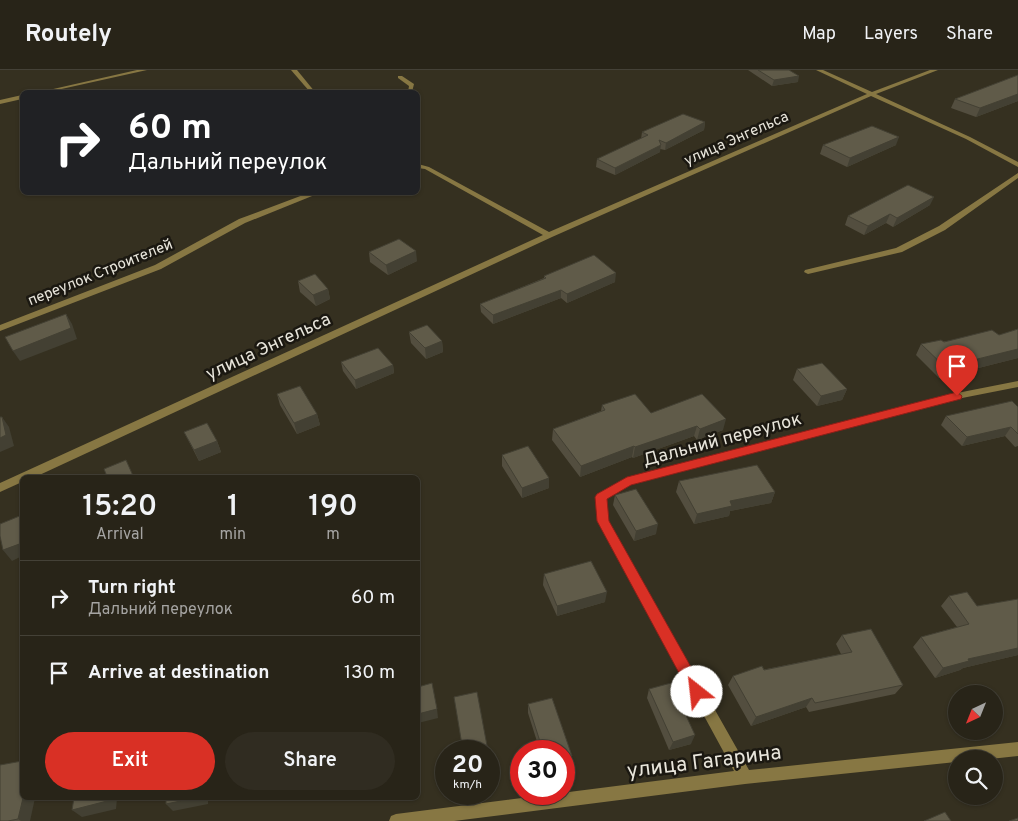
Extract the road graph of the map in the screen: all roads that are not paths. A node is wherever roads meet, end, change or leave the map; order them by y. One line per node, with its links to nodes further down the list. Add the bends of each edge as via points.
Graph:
1 (144, 70): 6 (street)
2 (294, 70): 7 (street)
3 (819, 70): 9 (street)
4 (935, 70): 9 (street, улица Энгельса)
5 (400, 77): 8 (street, via 412,85)
6 (63, 90)
7 (311, 90)
8 (411, 90)
9 (872, 94): 13 (street, via 968,138); 16 (street, улица Энгельса)
10 (20, 97): 11 (street)
11 (0, 102)
12 (420, 166): 16 (street)
13 (1018, 166)
14 (1018, 175): 17 (street, via 942,228 899,250)
15 (311, 195): 18 (street, переулок Строителей, via 242,221 158,267)
16 (549, 234): 20 (street, улица Энгельса)
17 (808, 272)
18 (0, 328)
19 (1018, 384): 24 (street, Дальний переулок, via 957,396 627,482 601,497 603,521)
20 (28, 475)
21 (20, 479): 22 (street, улица Энгельса)
22 (0, 488)
23 (1018, 749): 24 (street, улица Гагарина)
24 (744, 777): 25 (street, улица Гагарина)
25 (396, 821)

